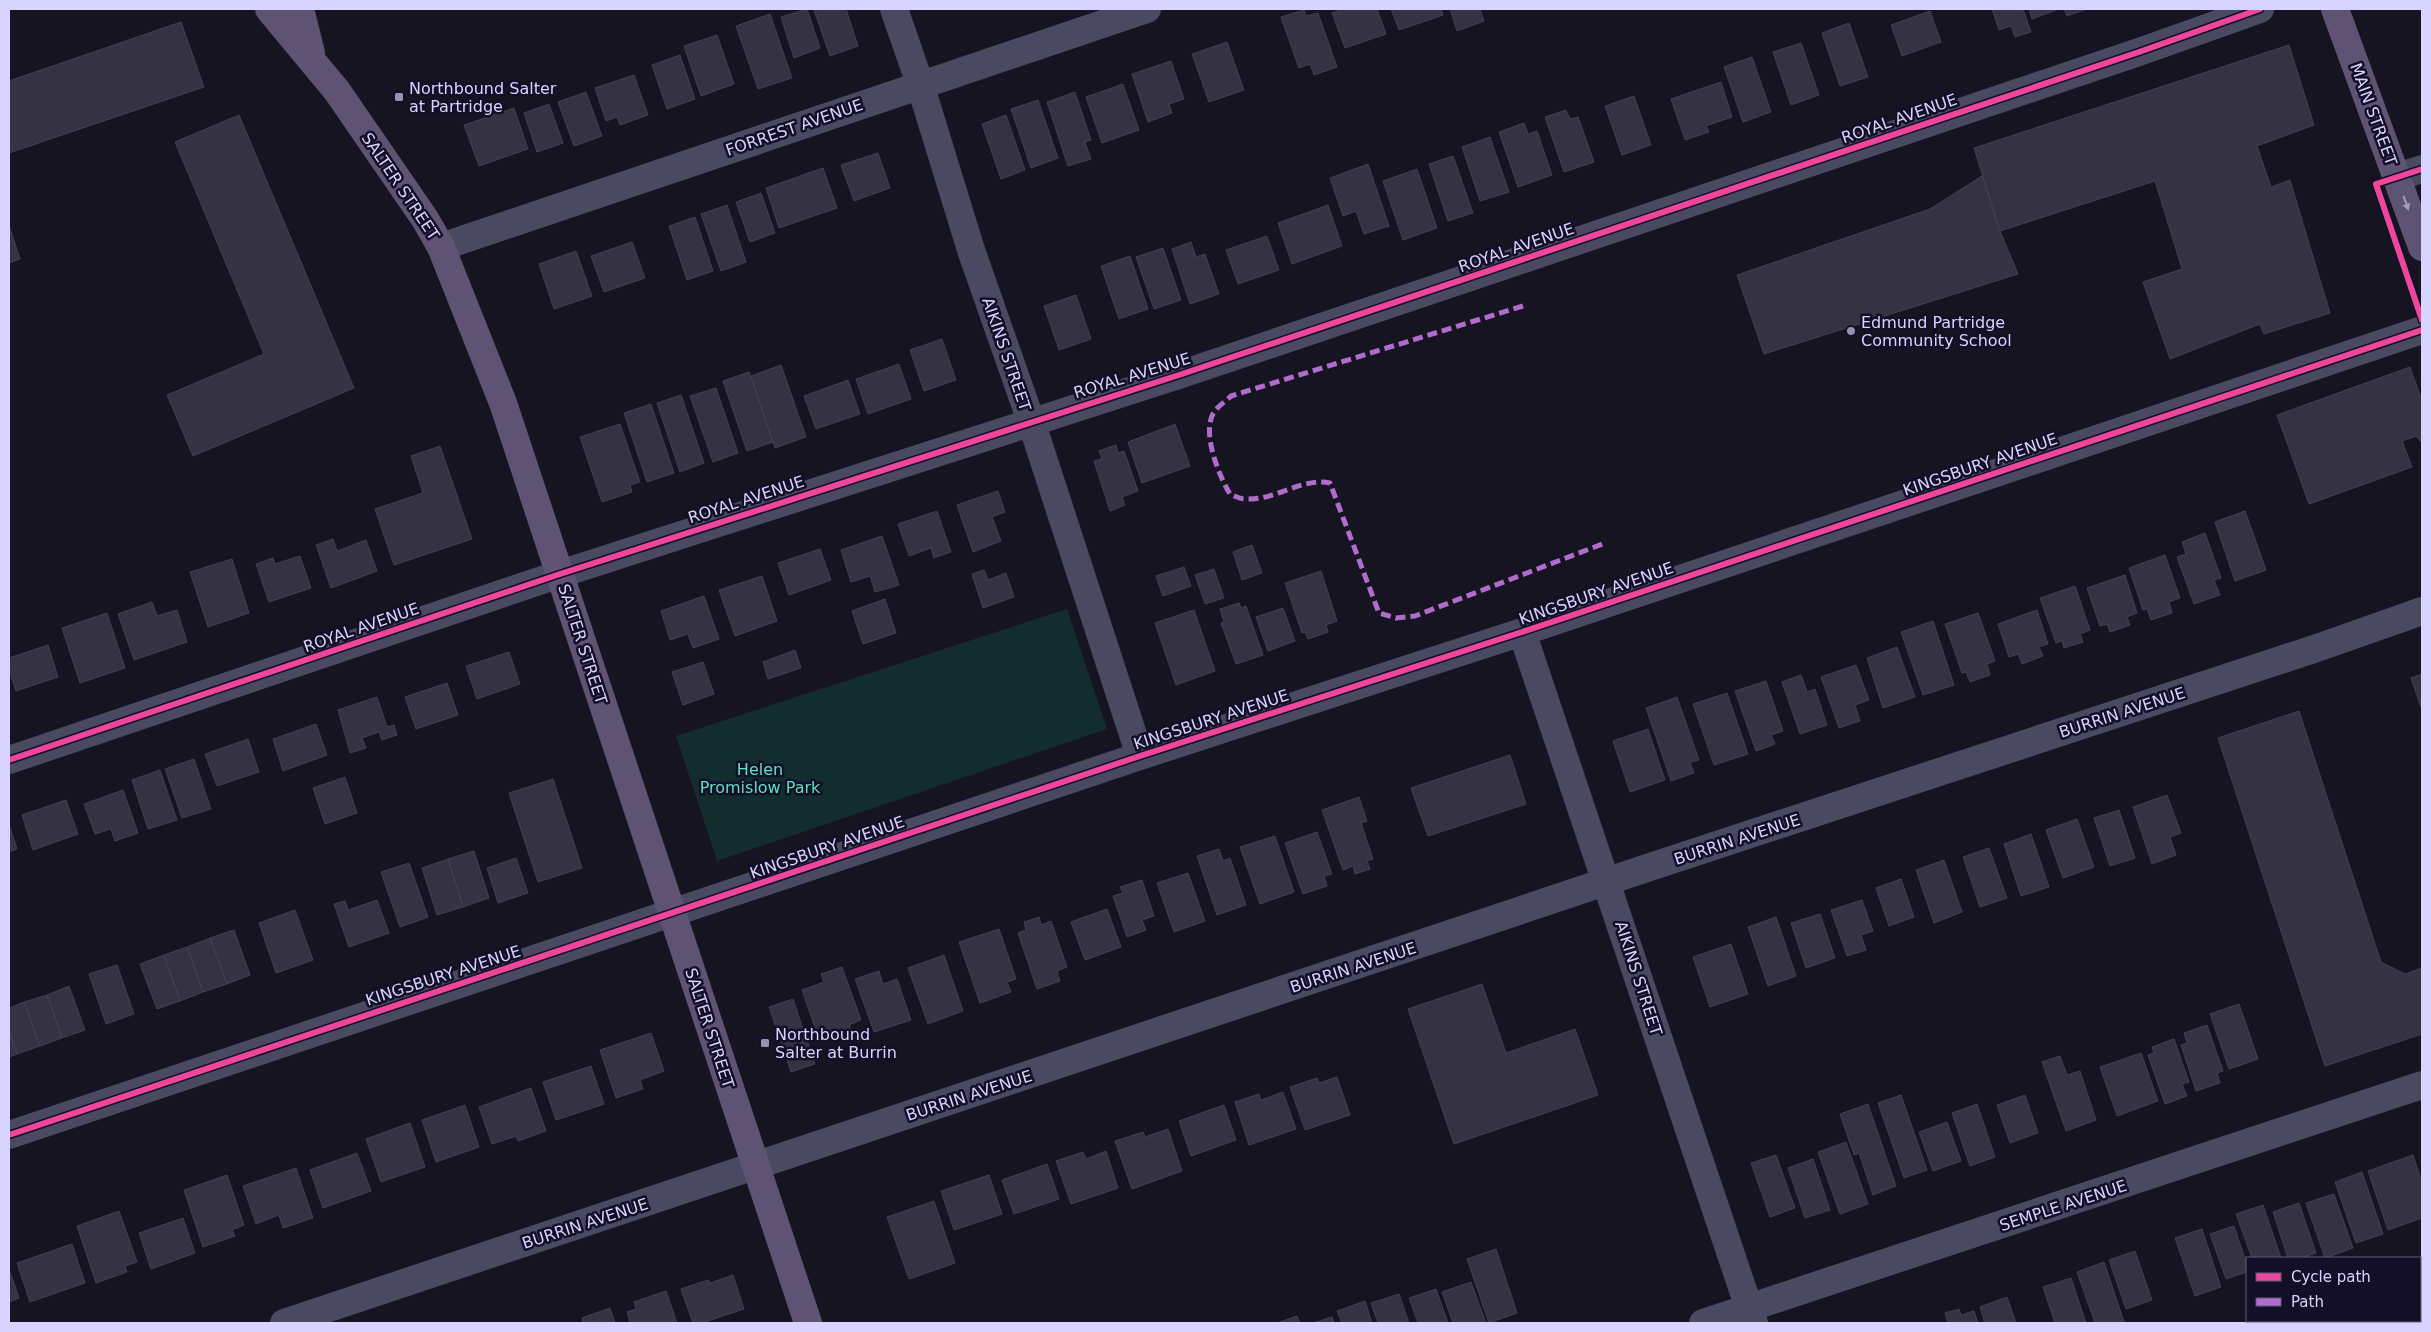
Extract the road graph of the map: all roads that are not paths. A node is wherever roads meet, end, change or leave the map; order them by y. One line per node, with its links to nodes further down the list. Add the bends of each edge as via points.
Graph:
1 (268, 9): 7 (main road, SALTER STREET)
2 (300, 9): 7 (main road)
3 (894, 9): 8 (street, AIKINS STREET)
4 (1147, 9): 8 (street, FORREST AVENUE)
5 (2260, 9): 14 (street, ROYAL AVENUE, via 1178,375)
6 (2335, 9): 10 (main road, MAIN STREET)
7 (312, 59): 11 (main road, SALTER STREET, via 425,219)
8 (920, 84): 11 (street, FORREST AVENUE); 14 (street, AIKINS STREET, via 971,250)
9 (2422, 169): 10 (street)
10 (2397, 177): 12 (main road, MAIN STREET, one-way to 12)
11 (441, 247): 15 (main road, SALTER STREET, via 503,403)
12 (2422, 247)
13 (2422, 330): 17 (street, KINGSBURY AVENUE)
14 (1031, 421): 15 (street, ROYAL AVENUE); 18 (street, AIKINS STREET)
15 (560, 574): 19 (street, ROYAL AVENUE); 21 (main road, SALTER STREET)
16 (2422, 611): 20 (street, BURRIN AVENUE)
17 (1522, 632): 18 (street, KINGSBURY AVENUE); 20 (street, AIKINS STREET)
18 (1140, 756): 21 (street, KINGSBURY AVENUE)
19 (9, 760)
20 (1607, 882): 24 (street, BURRIN AVENUE); 25 (street, AIKINS STREET)
21 (672, 914): 23 (street, KINGSBURY AVENUE); 24 (main road, SALTER STREET)
22 (2422, 1085): 25 (street, SEMPLE AVENUE)
23 (9, 1135)
24 (756, 1166): 26 (street, BURRIN AVENUE); 27 (main road, SALTER STREET)
25 (1752, 1315): 28 (street, SEMPLE AVENUE)
26 (284, 1323)
27 (808, 1323)
28 (1703, 1323)

